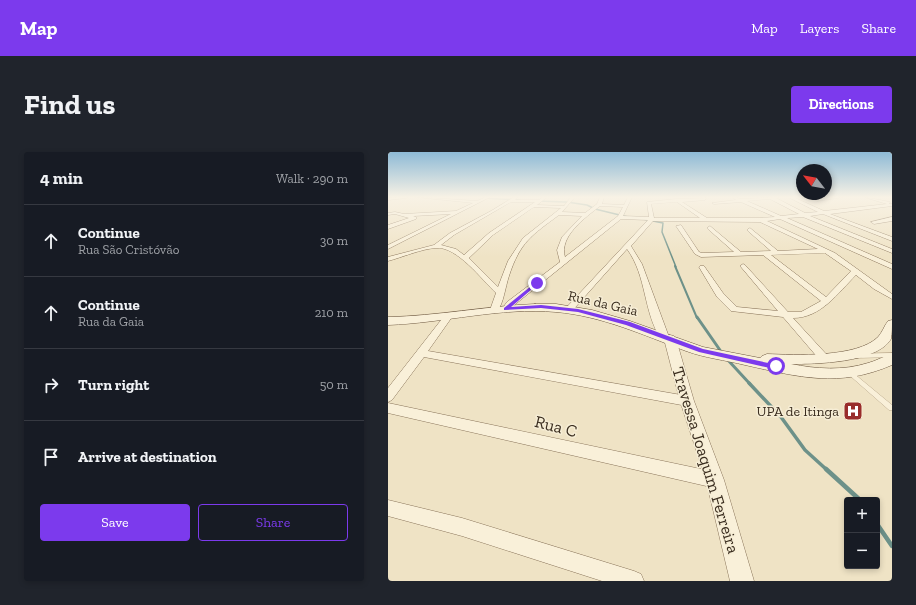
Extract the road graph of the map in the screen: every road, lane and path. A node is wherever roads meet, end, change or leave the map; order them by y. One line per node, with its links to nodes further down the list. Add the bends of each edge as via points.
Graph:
1 (411, 217): 21 (street, via 414,218)
2 (448, 217): 27 (street)
3 (483, 217): 25 (street)
4 (517, 217): 36 (street, via 491,234)
5 (552, 217): 42 (street, via 523,241 507,270)
6 (585, 217): 37 (street, via 565,237 560,250)
7 (620, 217): 14 (street); 37 (street)
8 (703, 217): 16 (street)
9 (740, 217): 17 (street)
10 (789, 217): 13 (street)
11 (809, 217): 30 (street)
12 (835, 217): 24 (street)
13 (781, 218): 18 (street); 29 (street)
14 (652, 219): 16 (street); 26 (street)
15 (892, 219): 19 (street)
16 (708, 220): 17 (street)
17 (745, 220): 18 (street)
18 (760, 220): 28 (street)
19 (874, 222)
20 (679, 226): 32 (street, via 701,255)
21 (388, 227)
22 (710, 228): 32 (street)
23 (750, 230): 31 (street)
24 (892, 239)
25 (436, 246): 35 (street); 36 (street, via 449,248)
26 (628, 246): 45 (street); 51 (street, via 639,266 657,323)
27 (388, 248)
28 (825, 251): 31 (street); 34 (street)
29 (856, 251): 34 (street); 40 (street)
30 (892, 251)
31 (777, 253): 33 (street)
32 (740, 254): 33 (street)
33 (766, 254): 44 (street)
34 (833, 254): 41 (street)
35 (388, 258)
36 (464, 259): 42 (street)
37 (562, 262): 46 (street)
38 (742, 266): 47 (street)
39 (702, 267): 47 (street, via 720,295 734,309)
40 (892, 267)
41 (855, 271): 43 (street); 44 (street)
42 (500, 294): 46 (street)
43 (892, 297)
44 (826, 301): 47 (street, via 811,312)
45 (569, 309): 46 (main road, Rua da Gaia, via 541,307); 51 (main road, Rua da Gaia, via 610,318)
46 (500, 310): 48 (main road, Rua da Gaia)
47 (785, 314): 54 (street)
48 (448, 317): 49 (main road, Rua da Gaia); 52 (street)
49 (388, 321)
50 (892, 324): 55 (main road, via 883,340 876,345)
51 (667, 338): 57 (main road, Rua da Gaia, via 701,351); 60 (street, Travessa Joaquim Ferreira)
52 (421, 353): 59 (street); 60 (street)
53 (892, 355): 55 (lane)
54 (823, 357): 55 (main road); 57 (main road)
55 (838, 357)
56 (892, 359): 58 (main road, via 868,370)
57 (779, 363): 58 (main road, via 816,374)
58 (850, 373): 62 (lane)
59 (388, 396)
60 (687, 401): 63 (street, Travessa Joaquim Ferreira)
61 (388, 408): 63 (street, Rua C)
62 (891, 408)
63 (715, 480): 66 (street, Travessa Joaquim Ferreira)
64 (388, 508): 65 (street, via 462,527)
65 (634, 581)
66 (742, 581)

